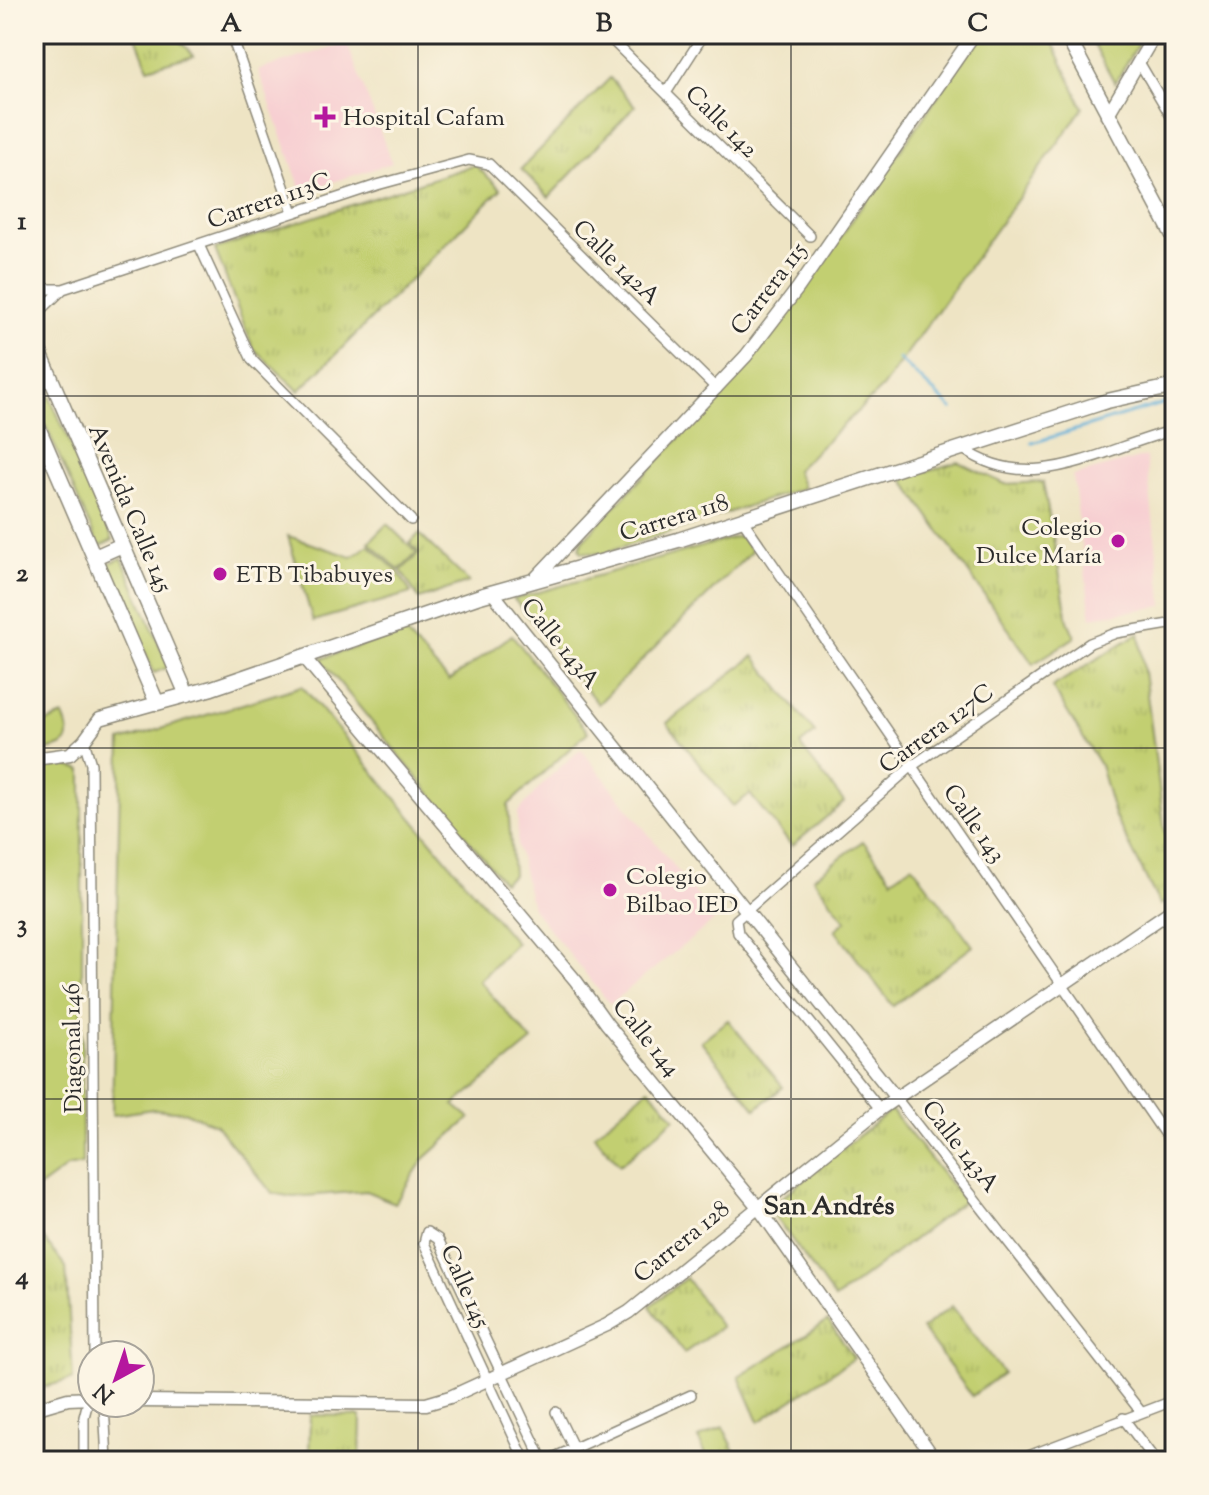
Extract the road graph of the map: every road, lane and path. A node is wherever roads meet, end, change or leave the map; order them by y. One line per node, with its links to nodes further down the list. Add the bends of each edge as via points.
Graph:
1 (231, 34): 13 (street)
2 (606, 34): 8 (street, Calle 142)
3 (704, 34): 8 (street)
4 (974, 34): 22 (street, Carrera 115, via 798,288)
5 (1066, 34): 10 (main road)
6 (1155, 34): 7 (street)
7 (1139, 62): 9 (street); 10 (street)
8 (666, 93): 14 (street, Calle 142)
9 (1171, 108): 11 (street)
10 (1107, 116): 15 (main road)
11 (1175, 123)
12 (489, 164): 13 (street, Carrera 113C, via 469,160); 22 (street, Calle 142A)
13 (293, 212): 16 (street, Carrera 113C)
14 (810, 236)
15 (1175, 239)
16 (199, 245): 18 (street, Carrera 113C); 27 (street, via 252,360)
17 (34, 289): 18 (street, Carrera 113C)
18 (63, 289): 19 (street, Carrera 113C)
19 (34, 317)
20 (34, 339): 29 (main road, Avenida Calle 145)
21 (1175, 386): 25 (main road, Carrera 118, via 1107,401)
22 (717, 389): 28 (street, Carrera 115)
23 (34, 418): 30 (main road)
24 (1175, 430): 25 (street, via 1045,470 998,469)
25 (962, 448): 26 (main road, Carrera 118)
26 (742, 519): 31 (main road, Carrera 118); 40 (street, Calle 143)
27 (411, 520)
28 (569, 544): 31 (street, via 571,558); 32 (street, Carrera 115)
29 (122, 545): 30 (main road); 36 (main road, Avenida Calle 145)
30 (95, 557): 37 (main road)
31 (582, 568): 32 (main road, Carrera 118)
32 (532, 582): 33 (main road, Carrera 118)
33 (492, 592): 35 (main road, Carrera 118); 42 (street, Calle 143A)
34 (1175, 623): 40 (street, Carrera 127C, via 1090,643)
35 (303, 656): 36 (main road, Carrera 118); 47 (street, Calle 144)
36 (187, 695): 37 (main road)
37 (157, 703): 38 (street, via 100,719)
38 (84, 741): 39 (street, via 70,754); 48 (street, Diagonal 146, via 91,764)
39 (34, 759)
40 (912, 766): 42 (street, Carrera 127C); 43 (street, Calle 143)
41 (1175, 908): 43 (street, Carrera 128)
42 (745, 909): 44 (street, Calle 143A); 45 (street, via 736,920 738,933)
43 (1063, 985): 44 (street, Carrera 128); 46 (street, Calle 143)
44 (896, 1098): 45 (street, Carrera 128); 57 (street, Calle 143A)
45 (880, 1109): 47 (street, Carrera 128)
46 (1175, 1149)
47 (758, 1207): 49 (street, Carrera 128, via 617,1320); 66 (street, Calle 144)
48 (95, 1339)
49 (501, 1374): 50 (street, Carrera 128); 50 (street, Calle 145, via 438,1239 427,1232 424,1243); 65 (street, Calle 145)
50 (487, 1380): 54 (street, Carrera 128, via 414,1406); 64 (street, Calle 145)
51 (691, 1395): 61 (street)
52 (76, 1397): 55 (street)
53 (1175, 1400): 57 (street)
54 (156, 1401)
55 (34, 1409)
56 (556, 1412): 61 (street)
57 (1141, 1412): 58 (street)
58 (1123, 1418): 67 (street); 68 (street)
59 (84, 1419): 62 (street)
60 (105, 1419): 63 (street)
61 (574, 1449): 65 (street)
62 (84, 1461)
63 (107, 1461)
64 (525, 1461)
65 (544, 1461)
66 (936, 1461)
67 (1015, 1461)
68 (1156, 1461)

